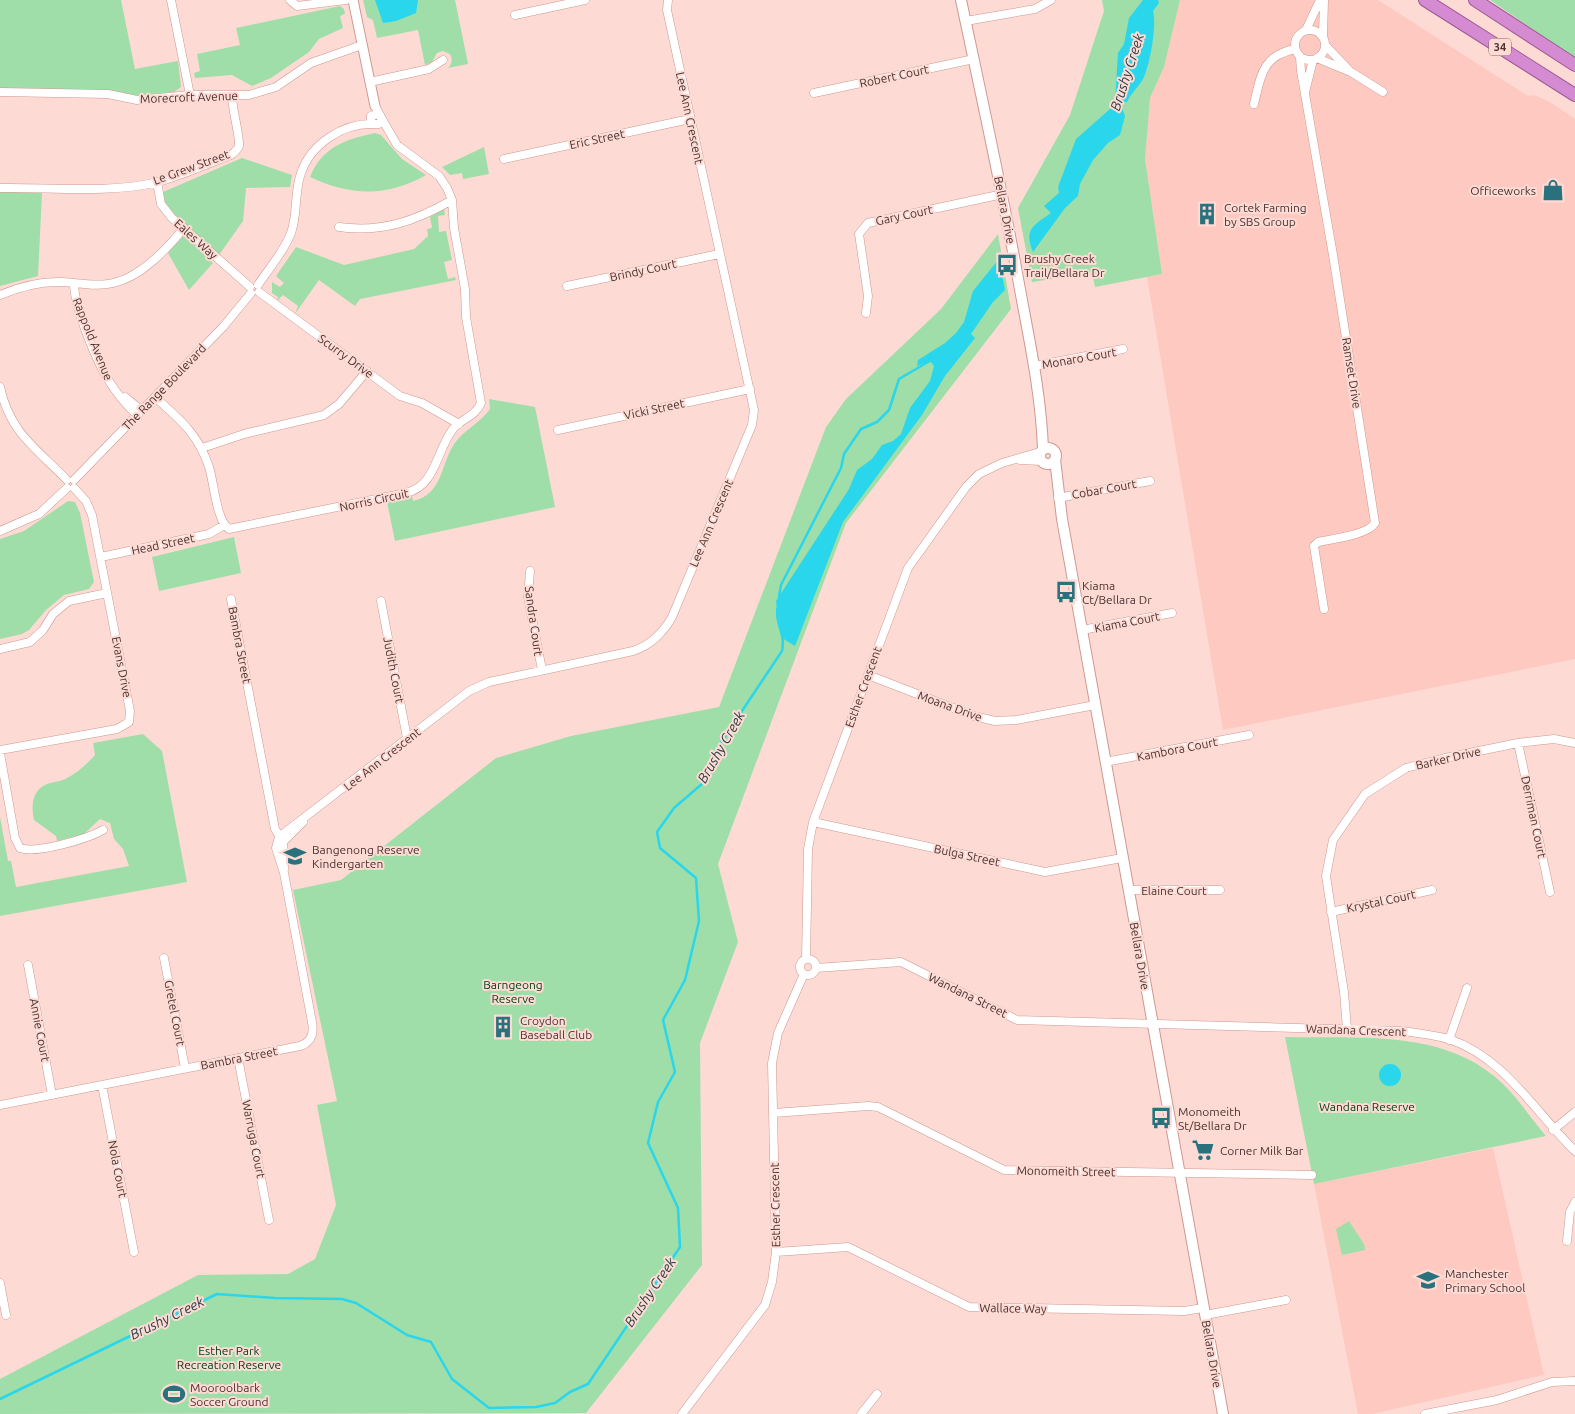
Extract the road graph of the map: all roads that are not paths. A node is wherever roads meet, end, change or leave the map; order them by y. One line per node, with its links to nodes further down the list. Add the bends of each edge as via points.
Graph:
1 (171, 0): 32 (street)
2 (290, 0): 13 (street, via 297,6)
3 (346, 0): 13 (street)
4 (353, 0): 20 (street)
5 (585, 0): 15 (street)
6 (662, 0): 14 (street, Lee Ann Crescent)
7 (668, 0): 14 (street, Lee Ann Crescent)
8 (961, 0): 16 (main road, Bellara Drive)
9 (1052, 0): 16 (street, via 1035,8)
10 (1322, 0): 17 (street); 18 (street)
11 (1425, 0): 34 (highway, 34)
12 (1475, 0): 26 (highway, 34)
13 (329, 1)
14 (667, 10): 38 (street, Lee Ann Crescent)
15 (515, 15)
16 (966, 21): 23 (main road, Bellara Drive)
17 (1306, 30): 18 (street, via 1315,30); 21 (street, via 1296,40)
18 (1323, 36): 19 (street)
19 (1325, 45): 24 (street); 27 (street)
20 (362, 48): 28 (street); 35 (street, Morecroft Avenue, via 311,63 267,91)
21 (1295, 49): 22 (street); 36 (street, via 1272,58 1261,72)
22 (1300, 57): 24 (street); 33 (street, Ramset Drive)
23 (974, 59): 31 (street, Robert Court); 42 (main road, Bellara Drive)
24 (1315, 59): 27 (street); 33 (street, Ramset Drive)
25 (443, 60): 28 (street, via 429,69)
26 (1575, 64)
27 (1351, 72): 30 (street)
28 (370, 82): 37 (street)
29 (0, 92): 32 (street, Morecroft Avenue, via 108,94 138,100)
30 (1383, 92)
31 (814, 93)
32 (190, 95): 35 (street, Morecroft Avenue)
33 (1305, 95): 73 (street, Ramset Drive, via 1375,523 1362,532 1318,542 1314,546)
34 (1575, 95)
35 (232, 96): 40 (street, Le Grew Street, via 239,144 237,150)
36 (1254, 104)
37 (374, 118): 43 (street, Norris Circuit, via 397,145 439,176); 49 (street, The Range Boulevard, via 335,133 309,158 301,172 289,238)
38 (690, 119): 39 (street, Eric Street); 46 (street, Lee Ann Crescent)
39 (504, 158)
40 (157, 182): 41 (street, Le Grew Street, via 116,187); 45 (street, Eales Way, via 160,204)
41 (0, 188)
42 (1002, 194): 51 (street, Gary Court, via 868,223 859,234 868,296); 53 (main road, Bellara Drive)
43 (452, 200): 44 (street, via 421,217 393,226 365,229); 59 (street, Norris Circuit, via 466,317 481,403 476,412)
44 (339, 226)
45 (184, 228): 47 (street, via 162,254 121,281); 49 (street, Eales Way)
46 (719, 254): 48 (street, Brindy Court); 56 (street, Lee Ann Crescent)
47 (74, 283): 50 (street, via 34,284); 58 (street, Rappold Avenue, via 76,303 108,379)
48 (567, 286)
49 (254, 289): 54 (street, Scurry Drive); 57 (street, The Range Boulevard, via 223,328)
50 (0, 295)
51 (866, 313)
52 (1123, 350): 53 (street, Monaro Court)
53 (1034, 366): 62 (main road, Bellara Drive)
54 (364, 369): 59 (street, Scurry Drive, via 400,396 422,403); 61 (street, via 339,404 324,415 226,440)
55 (0, 387): 64 (street, via 6,411 15,427)
56 (750, 389): 60 (street, Vicki Street); 77 (street, Lee Ann Crescent, via 754,410 752,425 667,626 650,643 633,651)
57 (157, 395): 58 (street, The Range Boulevard); 61 (street, via 176,414)
58 (139, 413): 64 (street, The Range Boulevard)
59 (457, 426): 66 (street, Norris Circuit, via 443,445 426,482 414,491 234,529)
60 (558, 430)
61 (203, 451): 66 (street)
62 (1044, 455): 65 (main road, Bellara Drive); 65 (main road, Bellara Drive, via 1056,454); 78 (street, Esther Crescent, via 988,468 972,480 908,568)
63 (1150, 482): 65 (street, Cobar Court)
64 (71, 484): 67 (street, The Range Boulevard, via 39,514); 68 (street, Evans Drive, via 90,507)
65 (1058, 498): 75 (main road, Bellara Drive)
66 (224, 525): 68 (street, Head Street, via 209,534)
67 (0, 531)
68 (101, 557): 70 (street, Evans Drive)
69 (530, 571): 77 (street, Sandra Court, via 528,597)
70 (108, 594): 76 (street, via 69,601 53,614 30,642); 84 (street, Evans Drive, via 130,711 129,722 117,729)
71 (231, 598): 88 (street, Bambra Street, via 275,829)
72 (381, 601): 81 (street, Judith Court)
73 (1324, 609)
74 (1172, 613): 75 (street, Kiama Court)
75 (1082, 630): 79 (main road, Bellara Drive)
76 (0, 649)
77 (542, 670): 81 (street, Lee Ann Crescent, via 478,686)
78 (868, 675): 79 (street, Moana Drive, via 995,721); 86 (street, Esther Crescent)
79 (1095, 705): 85 (main road, Bellara Drive)
80 (1249, 735): 85 (street, Kambora Court)
81 (407, 738): 88 (street, Lee Ann Crescent)
82 (1575, 743): 83 (street, Barker Drive, via 1554,740)
83 (1518, 744): 93 (street, Derriman Court); 94 (street, Barker Drive, via 1406,768 1365,794 1333,840 1326,876)
84 (0, 751): 87 (street, via 15,838 20,848 81,840)
85 (1105, 762): 89 (main road, Bellara Drive)
86 (813, 822): 89 (street, Bulga Street, via 1045,872); 96 (street, Esther Crescent, via 808,849)
87 (103, 830)
88 (281, 839): 104 (street, Bambra Street, via 276,848 284,873 313,1033 304,1044)
89 (1122, 858): 90 (main road, Bellara Drive)
90 (1128, 890): 91 (street, Elaine Court); 101 (main road, Bellara Drive)
91 (1220, 890)
92 (1432, 890): 94 (street, Krystal Court)
93 (1550, 892)
94 (1331, 912): 102 (street, Barker Drive)
95 (164, 958): 105 (street, Gretel Court)
96 (806, 959): 98 (street, via 813,961); 99 (street, via 799,966)
97 (28, 965): 107 (street, Annie Court)
98 (816, 968): 99 (street, via 812,974); 101 (street, Wandana Street, via 901,962 1017,1020)
99 (804, 974): 110 (street, Esther Crescent, via 778,1033 772,1063)
100 (1467, 988): 103 (street)
101 (1152, 1023): 102 (street, Wandana Crescent); 113 (main road, Bellara Drive)
102 (1347, 1030): 103 (street, Wandana Crescent, via 1403,1031)
103 (1449, 1040): 111 (street, Wandana Crescent, via 1471,1050 1502,1072)
104 (238, 1058): 105 (street, Bambra Street); 116 (street, Warruga Court)
105 (185, 1068): 106 (street, Bambra Street)
106 (102, 1085): 107 (street, Bambra Street); 118 (street, Nola Court)
107 (52, 1095): 108 (street, Bambra Street)
108 (0, 1105)
109 (1575, 1112): 111 (street)
110 (774, 1113): 113 (street, Monomeith Street, via 878,1107 1004,1170); 119 (street, Esther Crescent)
111 (1553, 1130): 112 (street, Wandana Crescent)
112 (1575, 1151)
113 (1179, 1174): 114 (street, Monomeith Street); 122 (main road, Bellara Drive)
114 (1312, 1175)
115 (1575, 1202): 117 (street, via 1570,1212)
116 (269, 1220)
117 (1567, 1241)
118 (134, 1252)
119 (776, 1252): 122 (street, Wallace Way, via 848,1247 969,1307); 126 (street, Esther Crescent, via 772,1282 764,1305)
120 (0, 1283): 123 (street)
121 (1286, 1300): 122 (street, Wallace Way)
122 (1204, 1311): 128 (main road, Bellara Drive)
123 (6, 1315)
124 (1575, 1381): 129 (street, via 1552,1382 1497,1400)
125 (877, 1394): 127 (street)
126 (682, 1414)
127 (861, 1414)
128 (1223, 1414)
129 (1425, 1414)

